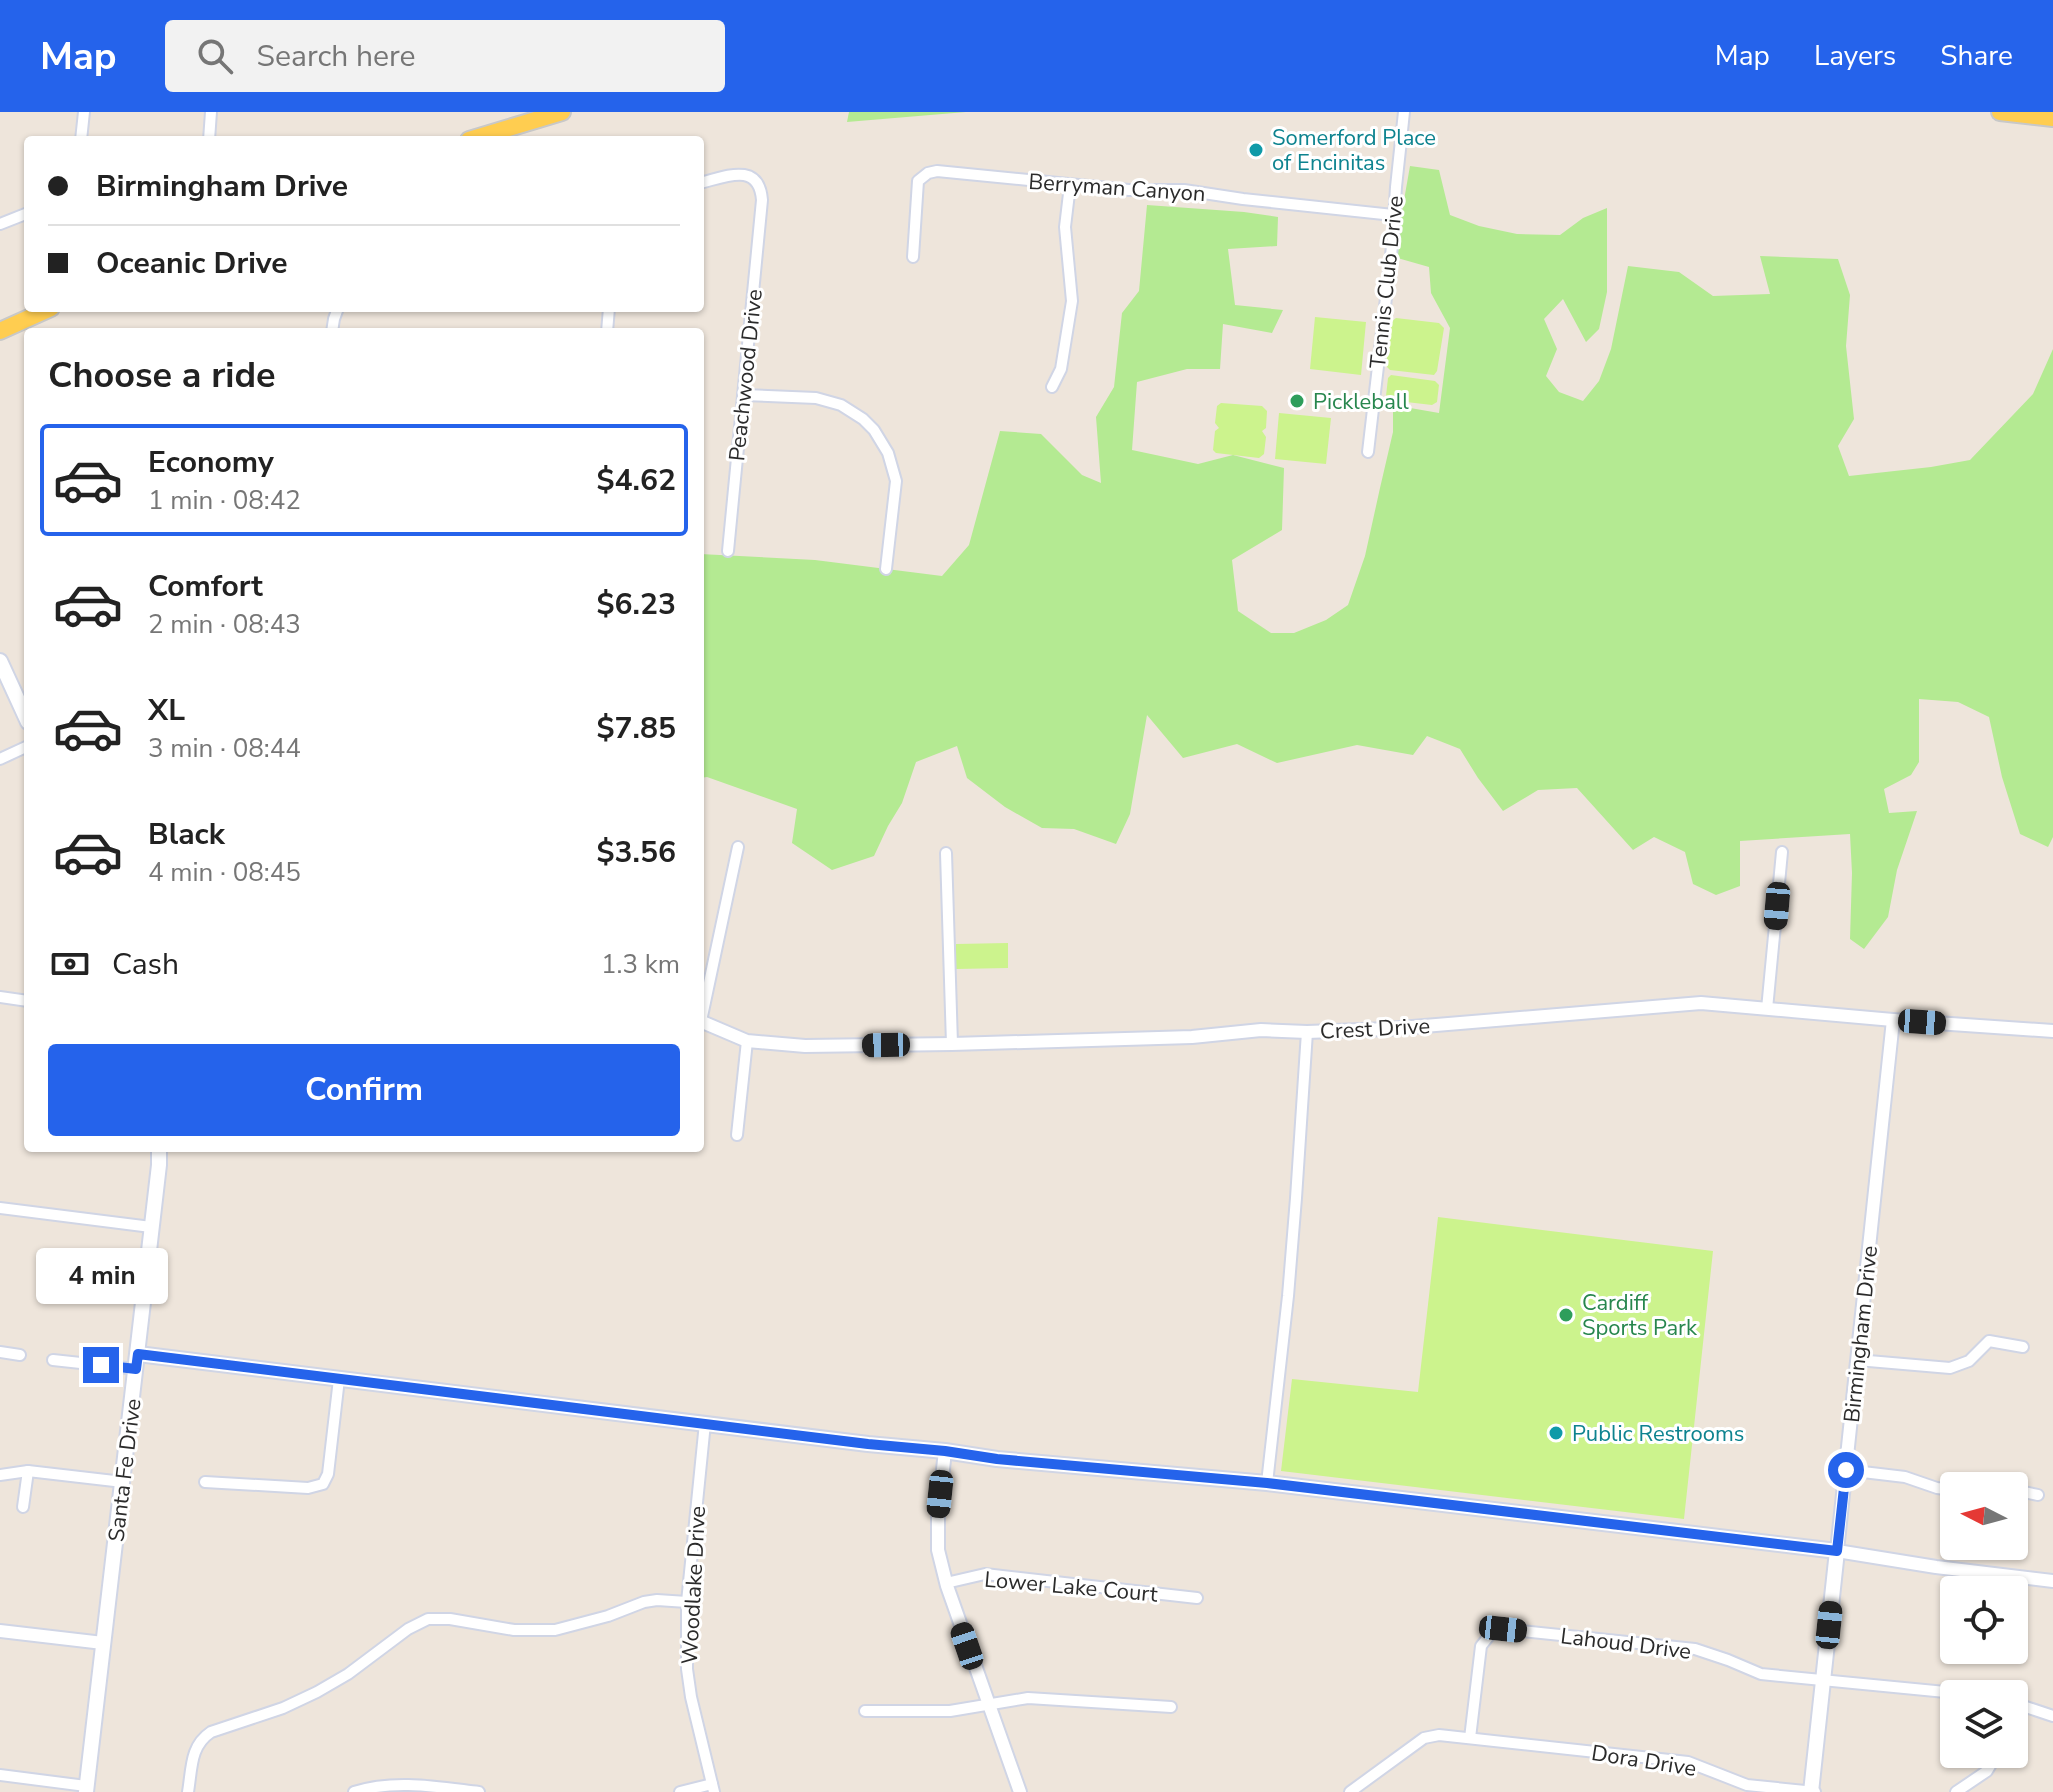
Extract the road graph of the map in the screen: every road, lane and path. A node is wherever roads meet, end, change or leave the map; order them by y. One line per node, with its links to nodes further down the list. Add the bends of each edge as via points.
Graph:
1 (84, 112): 8 (street)
2 (211, 112): 9 (street)
3 (562, 112): 6 (main road)
4 (1404, 112): 14 (street, Tennis Club Drive)
5 (2000, 112): 7 (main road)
6 (541, 115): 10 (main road)
7 (2053, 118)
8 (81, 136)
9 (209, 136)
10 (481, 136)
11 (704, 182): 20 (street, Peachwood Drive, via 740,174 750,176 761,189)
12 (1070, 185): 14 (street, Berryman Canyon, via 1184,190); 16 (street, Berryman Canyon, via 928,173 918,181); 19 (street, via 1065,227 1072,301 1061,369)
13 (24, 215): 15 (street)
14 (1393, 215): 21 (street, Tennis Club Drive)
15 (0, 224)
16 (913, 257)
17 (42, 312): 18 (main road)
18 (0, 331)
19 (1052, 387)
20 (743, 395): 22 (street, Peachwood Drive); 23 (street, via 816,398 841,405 874,430 896,481)
21 (1368, 452)
22 (728, 551)
23 (886, 569)
24 (0, 661): 25 (main road)
25 (24, 713)
26 (24, 748): 27 (street)
27 (0, 759)
28 (738, 847): 33 (street)
29 (1782, 852): 34 (street)
30 (946, 853): 40 (street)
31 (0, 997): 32 (street)
32 (24, 1000)
33 (704, 1007)
34 (1767, 1009): 35 (street, Crest Drive); 38 (street, Crest Drive, via 1701,1003)
35 (1893, 1020): 37 (street, Crest Drive); 49 (street, Birmingham Drive)
36 (704, 1022): 39 (street, Crest Drive)
37 (2053, 1031)
38 (1307, 1032): 40 (street, Crest Drive); 59 (street, via 1288,1296)
39 (747, 1041): 40 (street, Crest Drive, via 805,1046); 41 (street)
40 (952, 1044)
41 (737, 1135)
42 (159, 1152): 44 (main road, Santa Fe Drive)
43 (0, 1208): 44 (street)
44 (151, 1227): 50 (main road, Santa Fe Drive)
45 (2023, 1347): 49 (street, via 1989,1341 1969,1361 1950,1368)
46 (0, 1352): 47 (street)
47 (20, 1355)
48 (53, 1360): 50 (street)
49 (1857, 1360): 54 (street, Birmingham Drive)
50 (137, 1362): 51 (main road); 57 (main road, Santa Fe Drive)
51 (339, 1379): 52 (main road); 58 (street, via 323,1484 308,1488)
52 (705, 1423): 53 (main road); 68 (street, Woodlake Drive)
53 (945, 1451): 59 (main road); 66 (street, via 938,1550)
54 (1846, 1470): 60 (street, via 1905,1477); 64 (street, Birmingham Drive)
55 (28, 1471): 56 (street); 57 (street); 63 (street)
56 (0, 1475)
57 (123, 1482): 70 (main road, Santa Fe Drive)
58 (205, 1482)
59 (1267, 1483): 64 (main road)
60 (1940, 1488)
61 (2028, 1493): 62 (street)
62 (2038, 1495)
63 (23, 1507)
64 (1837, 1551): 65 (street); 71 (main road, Birmingham Drive)
65 (2053, 1581)
66 (946, 1583): 67 (street, Lower Lake Court, via 985,1574); 73 (street)
67 (1197, 1598)
68 (687, 1602): 81 (street, Woodlake Drive, via 687,1669); 84 (street, via 644,1602 555,1630 428,1619 317,1692 202,1738)
69 (0, 1631): 70 (street)
70 (103, 1643): 82 (main road, Santa Fe Drive)
71 (1823, 1681): 72 (street, Lahoud Drive); 78 (street, Lahoud Drive, via 1761,1674 1695,1649 1503,1629 1493,1631 1481,1646); 89 (main road, Birmingham Drive)
72 (1940, 1692)
73 (988, 1705): 74 (street, via 1028,1698); 76 (street, via 950,1711); 88 (street)
74 (1171, 1707)
75 (2028, 1708): 77 (street)
76 (865, 1711)
77 (2053, 1716)
78 (1470, 1738): 83 (street, Dora Drive, via 1424,1738); 89 (street, Dora Drive, via 1688,1762 1747,1785)
79 (1989, 1768): 90 (street)
80 (0, 1775): 82 (street)
81 (713, 1788): 87 (street)
82 (86, 1789)
83 (1355, 1790)
84 (188, 1792)
85 (354, 1792): 86 (street, via 388,1785)
86 (479, 1792)
87 (680, 1792)
88 (1020, 1792)
89 (1813, 1792)
90 (1956, 1792)

